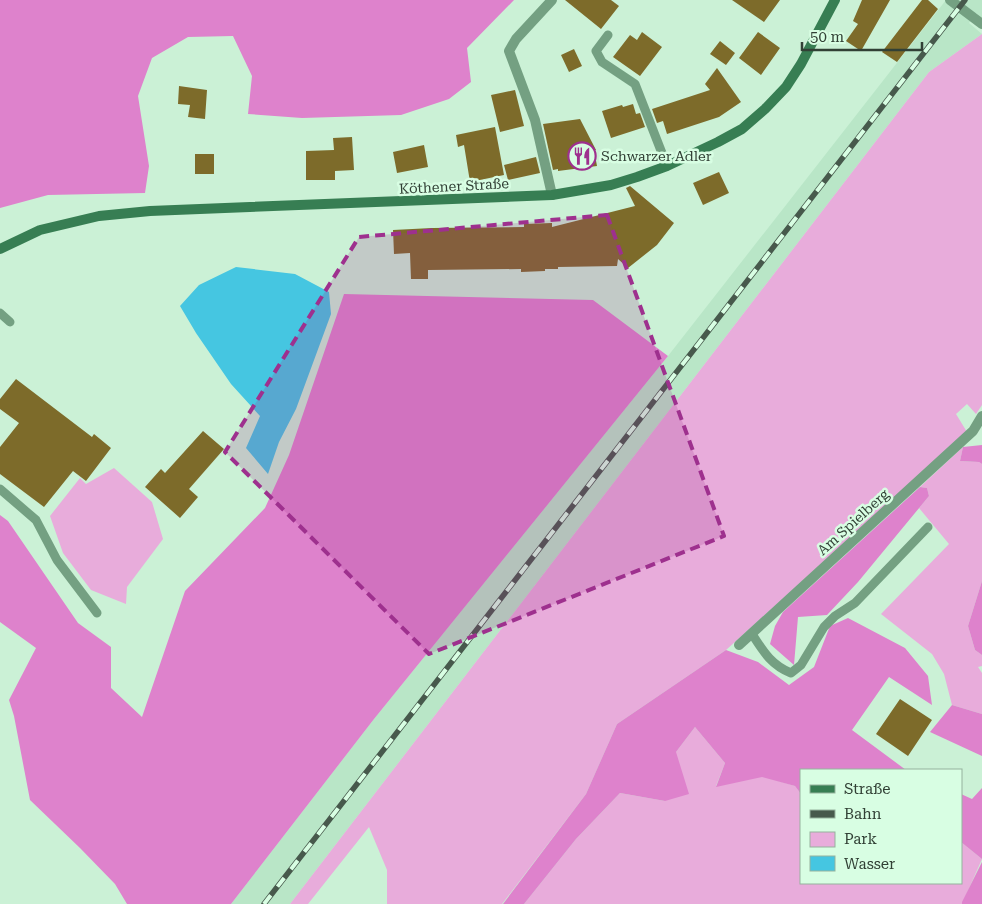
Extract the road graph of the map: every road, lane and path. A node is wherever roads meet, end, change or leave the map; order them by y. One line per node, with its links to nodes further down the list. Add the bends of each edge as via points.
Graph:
1 (552, 0): 7 (street, via 509,51 536,120)
2 (835, 0): 6 (main road, Köthener Straße, via 801,64 786,87 765,109 742,129)
3 (950, 0): 4 (street)
4 (982, 24)
5 (608, 35): 6 (lane, via 596,51 602,62 635,84)
6 (667, 166): 7 (main road, Köthener Straße, via 611,185)
7 (552, 195): 8 (main road, Köthener Straße, via 141,211 99,216 40,230)
8 (0, 249)
9 (0, 313): 10 (lane)
10 (10, 322)
11 (982, 416): 15 (street, Am Spielberg, via 973,432)
12 (0, 489): 14 (lane, via 36,520 57,560)
13 (928, 527): 15 (lane, via 855,603 824,627 801,665 791,673 778,668)
14 (97, 613)
15 (752, 634): 16 (street, Am Spielberg)
16 (739, 645)

